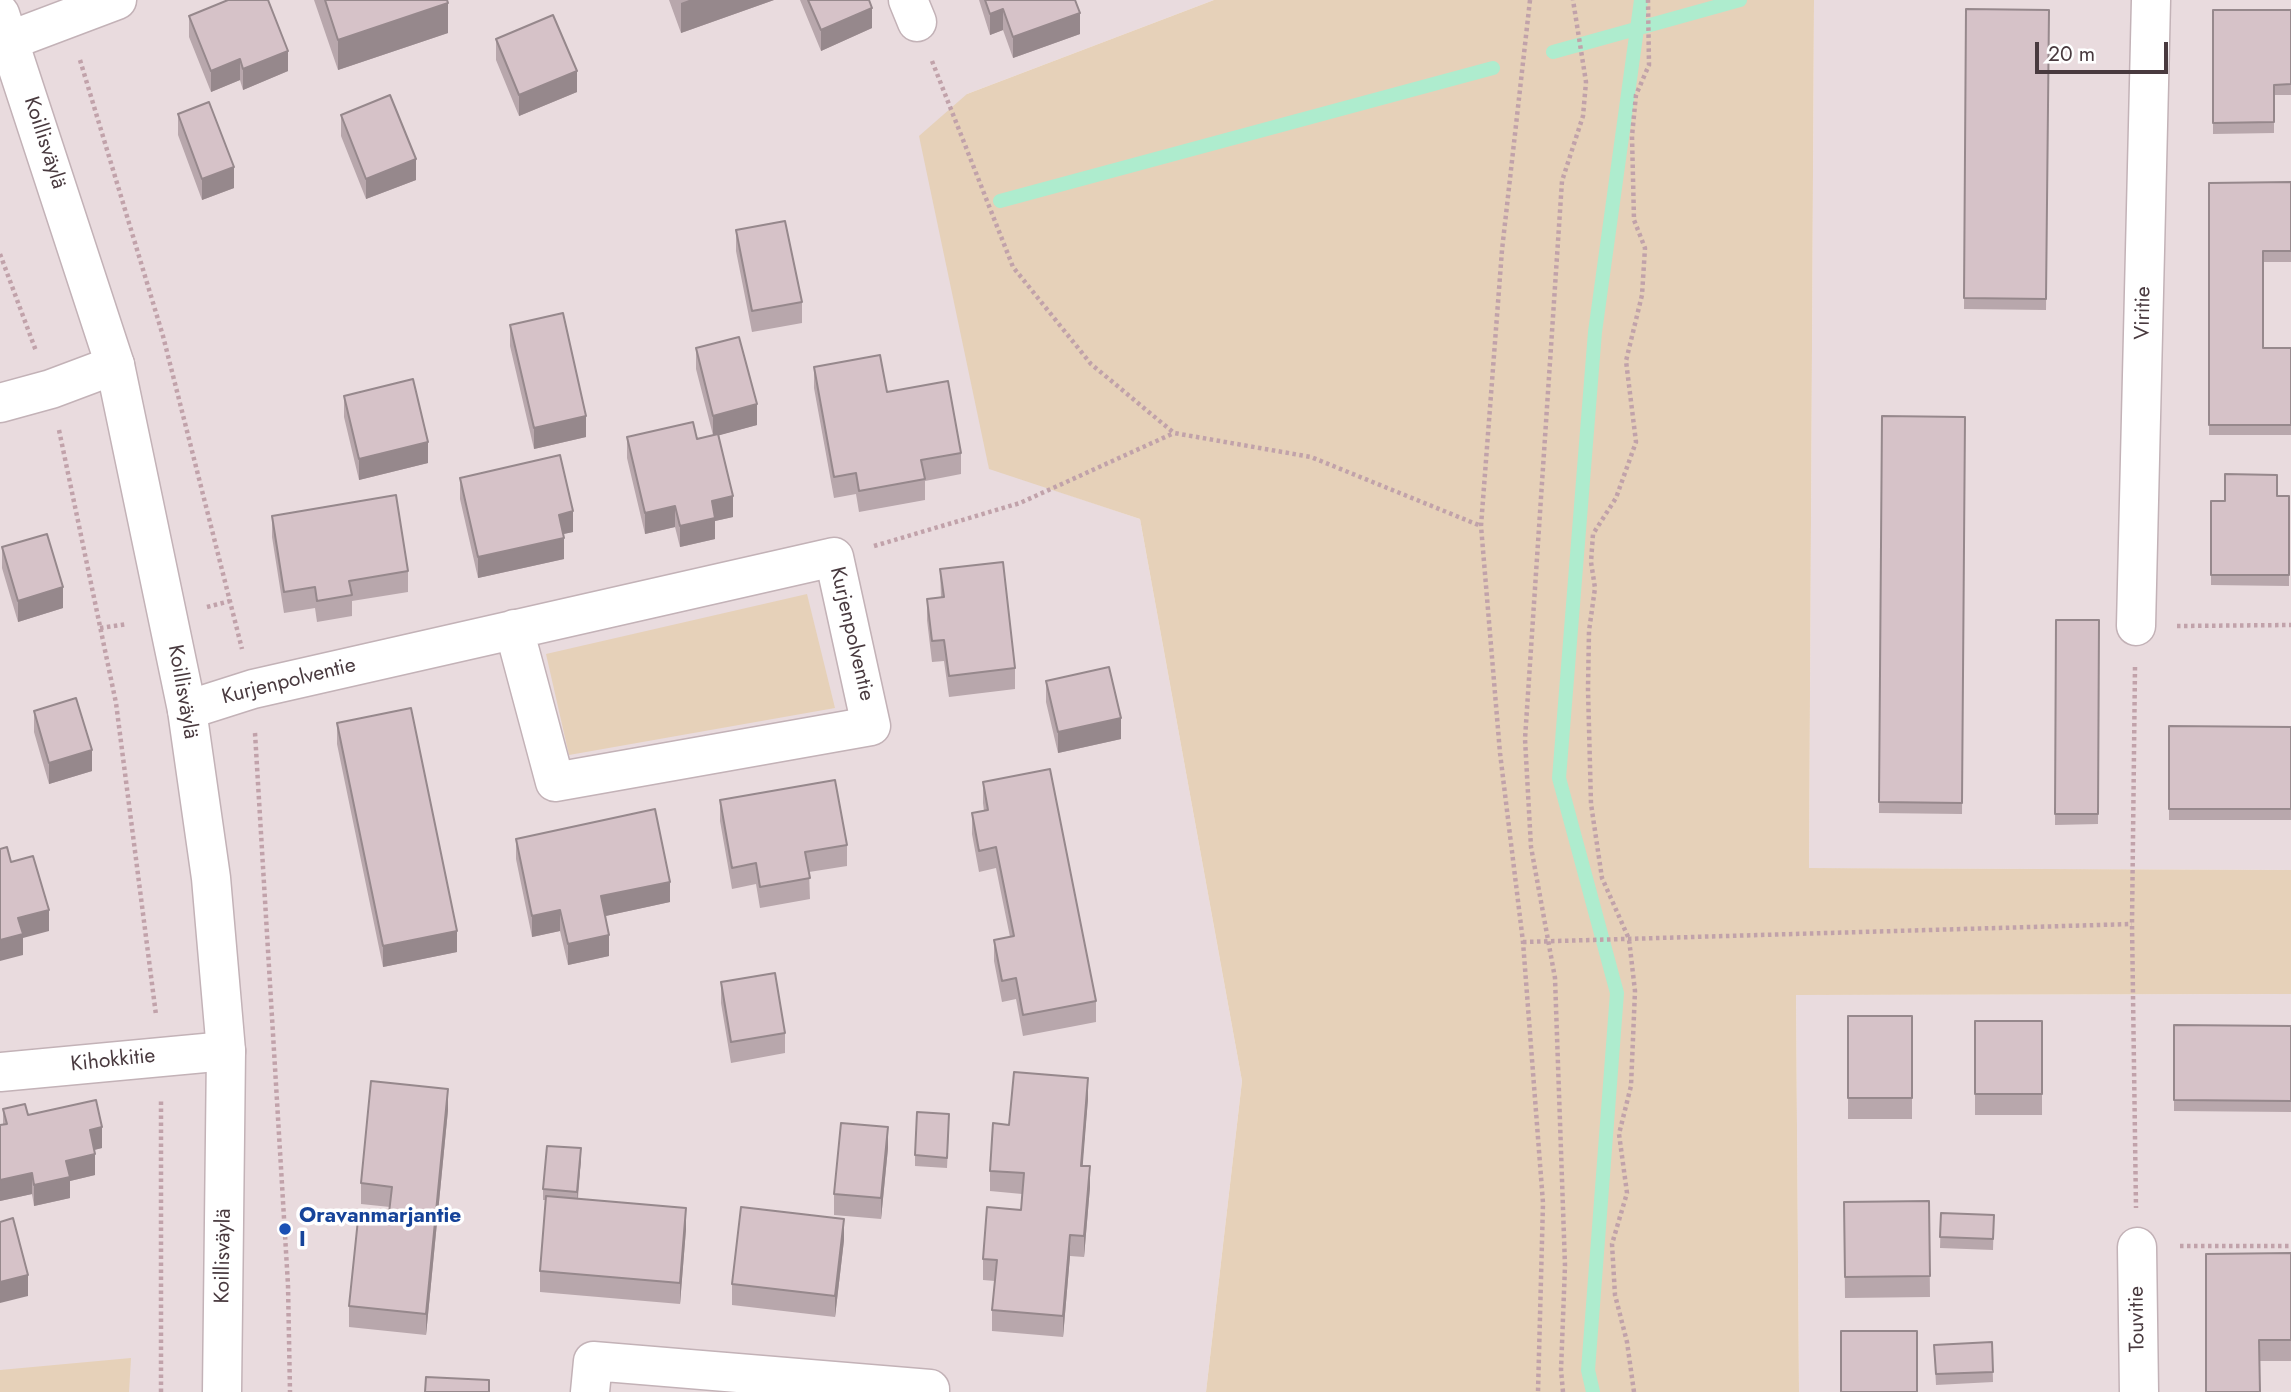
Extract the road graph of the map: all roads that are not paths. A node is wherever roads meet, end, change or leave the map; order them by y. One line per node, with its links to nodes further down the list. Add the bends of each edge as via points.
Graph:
1 (117, 0): 3 (street)
2 (2151, 0): 6 (street, Viritie)
3 (5, 27): 4 (street, Koillisväylä)
4 (115, 365): 5 (street); 8 (street, Koillisväylä)
5 (0, 403)
6 (2136, 626)
7 (514, 629): 7 (street, Kurjenpolventie, via 555,782 872,726 834,557); 8 (street, Kurjenpolventie, via 253,688)
8 (187, 710): 9 (street, Koillisväylä, via 211,878)
9 (226, 1051): 10 (street, Kihokkitie); 12 (street, Koillisväylä)
10 (0, 1072)
11 (2137, 1247): 15 (street, Touvitie)
12 (222, 1392)
13 (590, 1392): 14 (street, via 593,1361)
14 (930, 1392)
15 (2139, 1392)

